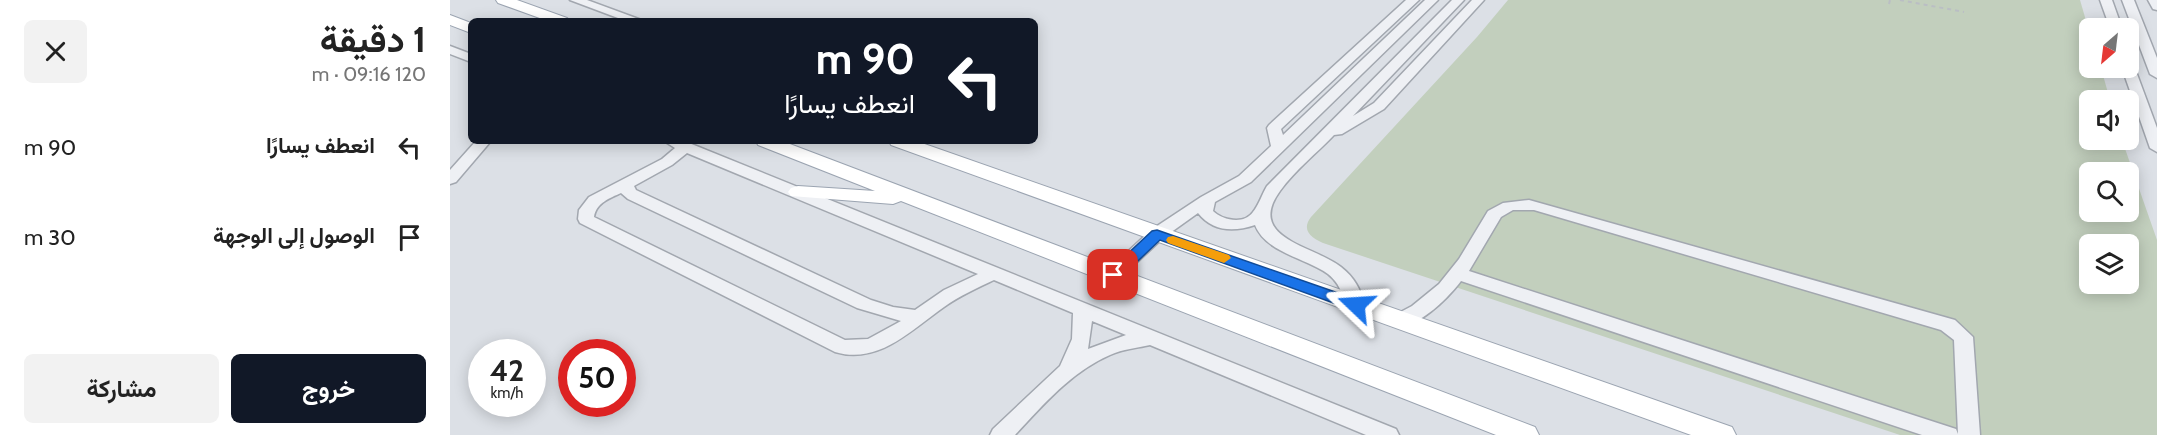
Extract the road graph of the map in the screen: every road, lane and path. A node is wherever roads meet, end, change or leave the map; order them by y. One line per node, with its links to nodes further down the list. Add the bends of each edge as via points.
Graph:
1 (503, 0): 13 (main road)
2 (576, 0): 14 (street)
3 (1413, 0): 27 (street, via 1274,128)
4 (1432, 0): 27 (street)
5 (1458, 0): 22 (street)
6 (1478, 0): 22 (street, via 1379,106)
7 (1900, 0): 12 (path)
8 (2106, 0): 15 (street)
9 (2128, 0): 20 (street)
10 (2154, 0): 11 (street)
11 (2157, 7)
12 (1965, 12)
13 (554, 18)
14 (629, 18)
15 (2112, 18)
16 (450, 20): 17 (main road)
17 (468, 27)
18 (450, 50): 19 (street)
19 (468, 57)
20 (2157, 74)
21 (2132, 78): 28 (street)
22 (1325, 136): 34 (street, via 1273,189)
23 (481, 144): 29 (street)
24 (678, 144): 30 (street, via 667,162); 31 (street)
25 (772, 144): 32 (main road)
26 (906, 144): 35 (main road)
27 (1279, 147): 33 (street, via 1245,179)
28 (2157, 148)
29 (450, 179)
30 (625, 184): 41 (street, via 634,196 864,304); 41 (street, via 590,205 585,214 589,222 834,344 852,349 874,346 893,338)
31 (798, 192): 32 (main road); 36 (street)
32 (912, 200): 38 (main road)
33 (1207, 201): 34 (street, via 1204,211 1217,222 1241,224); 35 (street)
34 (1260, 216): 39 (street, via 1277,242 1323,262 1348,280 1355,292)
35 (1157, 234): 38 (street); 39 (main road)
36 (995, 273): 40 (street); 41 (street, via 955,292)
37 (1458, 274): 42 (street, via 1435,300); 49 (street); 50 (street, via 1494,214 1525,204 1937,321 1963,337)
38 (1113, 275): 47 (main road)
39 (1356, 305): 42 (main road)
40 (1082, 310): 43 (street); 44 (street, via 1080,346)
41 (919, 317)
42 (1400, 321): 48 (main road)
43 (1153, 339): 44 (street, via 1100,350); 46 (street)
44 (1066, 372): 45 (street)
45 (1001, 435)
46 (1388, 435)
47 (1525, 435)
48 (1722, 435)
49 (1948, 435)
50 (1969, 435)

